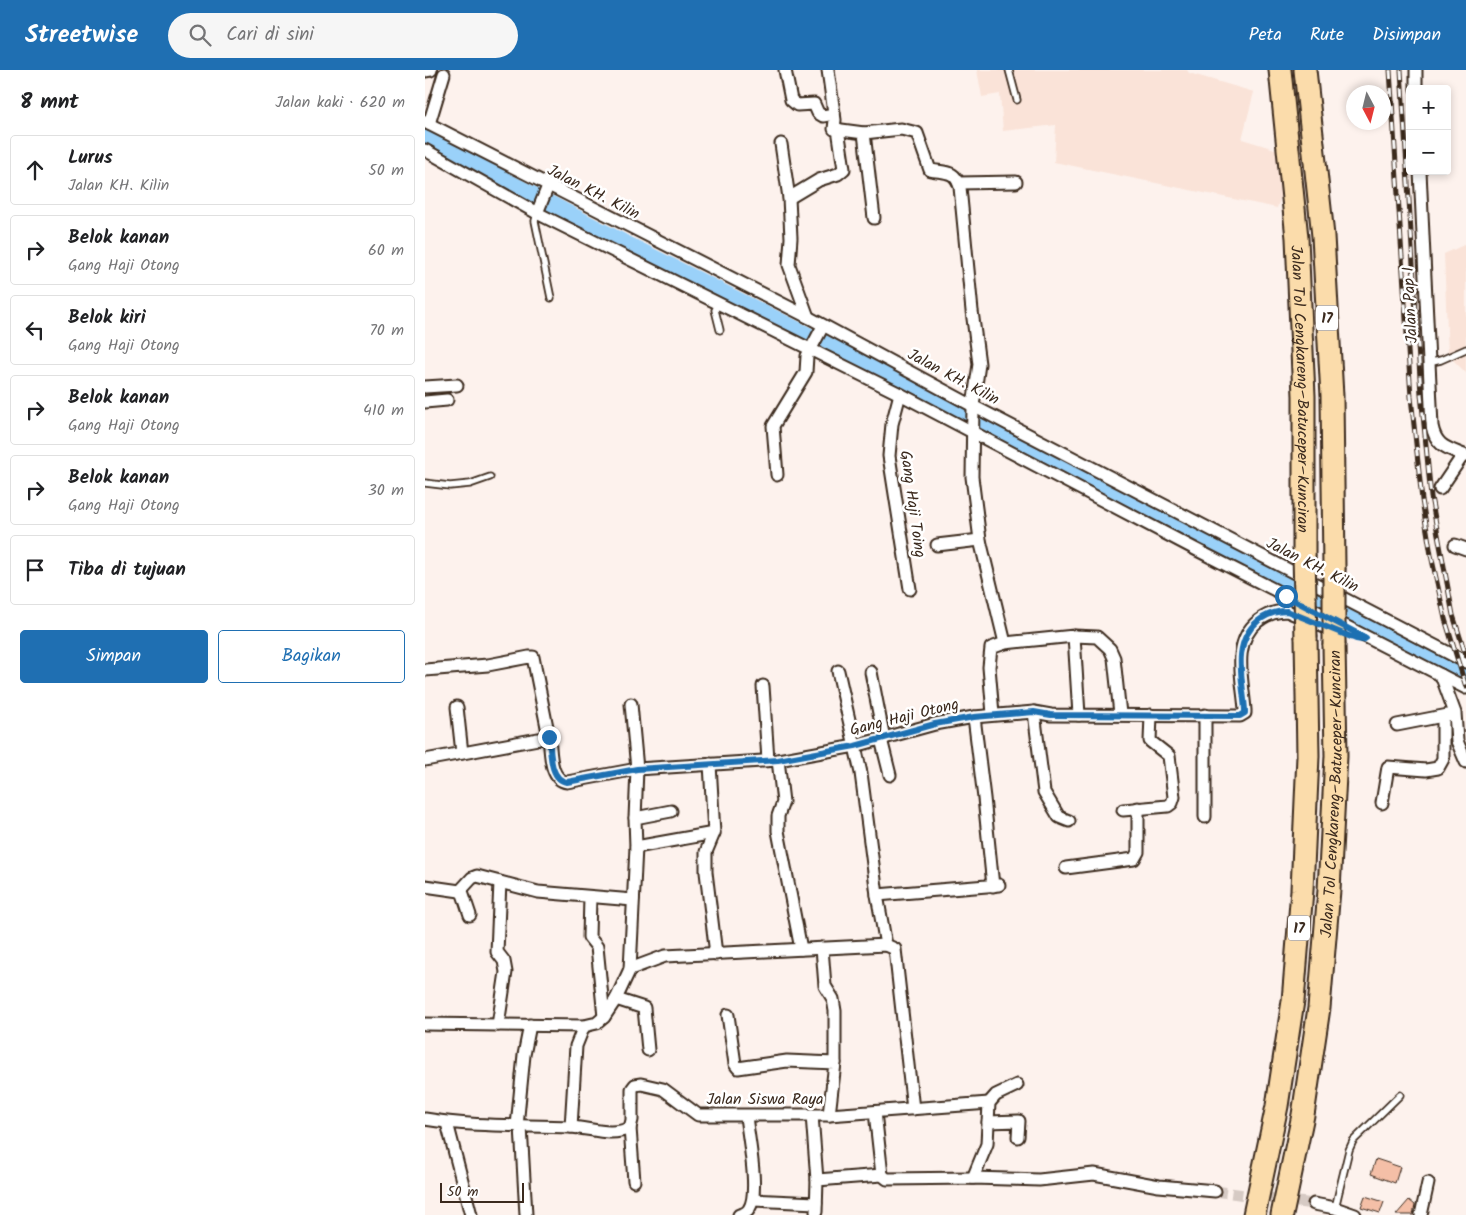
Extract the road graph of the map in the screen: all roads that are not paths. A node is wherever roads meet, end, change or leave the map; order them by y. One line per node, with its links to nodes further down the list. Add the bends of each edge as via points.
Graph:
1 (431, 70): 8 (street)
2 (785, 70): 12 (street, via 791,100 797,105 814,104 823,116)
3 (829, 70): 12 (street)
4 (1009, 70): 11 (lane)
5 (1280, 70): 137 (highway, Jalan Tol Cengkareng–Batuceper–Kunciran / 17, bridge, via 1297,238 1304,396 1308,756 1293,1001 1277,1106)
6 (1305, 70): 138 (highway, Jalan Tol Cengkareng–Batuceper–Kunciran / 17, bridge, via 1323,245 1332,396 1336,756 1319,1008 1303,1115)
7 (1416, 70): 10 (street)
8 (425, 71)
9 (444, 74): 13 (street)
10 (1416, 85)
11 (1017, 100)
12 (834, 114): 14 (street, via 834,129)
13 (427, 123): 21 (street, Jalan KH. Kilin)
14 (838, 129): 15 (street); 22 (street, via 844,169)
15 (864, 133): 20 (street, via 901,129 917,133 930,170 951,174 958,178); 24 (street)
16 (781, 144): 22 (street)
17 (425, 150): 23 (street, Jalan KH. Kilin)
18 (1420, 175): 31 (street, Jalan Pap I)
19 (1016, 182): 20 (street)
20 (959, 183): 37 (street, via 979,364)
21 (547, 189): 23 (street); 27 (street, Jalan KH. Kilin)
22 (789, 198): 27 (street, via 789,265)
23 (538, 210): 25 (lane, via 535,221); 26 (street, Jalan KH. Kilin)
24 (874, 218)
25 (551, 298)
26 (719, 303): 28 (lane, via 715,310); 29 (street, Jalan KH. Kilin)
27 (808, 317): 29 (street, Jalan KH. Kilin)
28 (720, 330)
29 (817, 337): 34 (street, Jalan KH. Kilin); 37 (street, Jalan KH. Kilin); 40 (street, via 807,356 806,372 773,426)
30 (1466, 349): 31 (lane)
31 (1428, 364): 39 (street, Jalan Pap I, via 1434,437 1447,449)
32 (457, 385): 33 (street)
33 (425, 386)
34 (900, 394): 38 (street, Jalan KH. Kilin); 46 (street, Gang Haji Toing, via 892,424 889,456)
35 (447, 400): 36 (street)
36 (425, 402)
37 (973, 410): 38 (street); 50 (street, Jalan KH. Kilin)
38 (974, 431): 44 (street, via 972,477); 48 (street, Jalan KH. Kilin)
39 (1464, 456): 43 (street)
40 (777, 475)
41 (489, 476): 42 (lane, via 470,484)
42 (425, 483)
43 (1440, 489)
44 (981, 540): 45 (street); 49 (street)
45 (937, 545)
46 (910, 589)
47 (1074, 636): 49 (street); 62 (street, via 1097,637 1110,649 1115,658); 63 (street)
48 (1366, 638): 54 (street, Jalan KH. Kilin); 65 (street, Gang Haji Otong, via 1356,639 1287,611 1265,616 1252,626 1243,640 1240,655 1245,713 1240,716)
49 (1005, 643): 61 (street, via 991,648 989,656)
50 (1466, 662)
51 (425, 670): 69 (street, via 488,665 533,657)
52 (838, 671): 71 (street)
53 (871, 672): 70 (street)
54 (1441, 675): 56 (street, Jalan KH. Kilin); 60 (street)
55 (763, 686): 74 (street)
56 (1466, 688)
57 (631, 704): 77 (street)
58 (457, 707): 72 (street)
59 (1034, 712): 61 (street, Gang Haji Otong); 63 (street, Gang Haji Otong); 85 (street, via 1044,792 1059,817)
60 (1455, 713): 67 (street); 75 (street, via 1457,742)
61 (993, 714): 66 (street, Gang Haji Otong)
62 (1120, 714): 63 (street, Gang Haji Otong); 64 (street, Gang Haji Otong)
63 (1079, 715)
64 (1151, 715): 65 (street, Gang Haji Otong); 80 (street, via 1150,741 1170,759 1174,797 1168,806)
65 (1205, 715): 83 (street)
66 (974, 717): 70 (street, Gang Haji Otong); 92 (street, via 996,886)
67 (1443, 717): 68 (street); 79 (street, via 1443,759 1438,768 1389,767)
68 (1397, 725)
69 (549, 737): 72 (street); 77 (street, Gang Haji Otong, via 555,774 563,782)
70 (882, 739): 71 (street, Gang Haji Otong); 78 (street)
71 (855, 746): 74 (street, Gang Haji Otong); 92 (street)
72 (462, 753): 73 (street)
73 (425, 760)
74 (773, 760): 76 (street, Gang Haji Otong); 98 (street, via 783,802 778,816 778,831)
75 (1466, 762)
76 (710, 764): 77 (street, Gang Haji Otong); 86 (street)
77 (637, 769): 84 (street)
78 (890, 775)
79 (1382, 803)
80 (1138, 808): 81 (street); 88 (street, via 1134,859)
81 (1123, 810)
82 (671, 811): 84 (street)
83 (1205, 817)
84 (635, 818): 87 (street)
85 (1069, 821)
86 (714, 833): 87 (street); 99 (street, via 706,852 706,872)
87 (636, 847): 94 (street)
88 (1066, 868)
89 (500, 882): 91 (street, via 477,876); 93 (street, via 538,892); 105 (street, via 497,952 504,961 506,972)
90 (425, 886): 91 (street)
91 (460, 891): 95 (street)
92 (877, 895): 96 (street)
93 (590, 897): 94 (street); 103 (street, via 589,937 597,948)
94 (633, 900): 100 (street)
95 (470, 915)
96 (886, 945): 97 (street); 113 (street, via 895,949)
97 (822, 948): 98 (street); 109 (street, via 825,986 833,999 835,1011)
98 (801, 949): 99 (street)
99 (716, 954): 100 (street, via 665,956)
100 (630, 969): 101 (street)
101 (616, 999): 103 (street); 108 (street, via 644,1008)
102 (728, 1015): 109 (street, via 738,1068 787,1061)
103 (604, 1017): 107 (street, via 597,1023)
104 (425, 1024): 105 (street)
105 (498, 1025): 106 (street)
106 (530, 1025): 107 (street); 121 (street, via 524,1054)
107 (584, 1026): 122 (street, via 576,1046)
108 (648, 1050)
109 (835, 1063): 116 (street)
110 (1017, 1085): 112 (street, via 996,1095)
111 (1400, 1095): 133 (lane, via 1353,1141)
112 (989, 1103): 113 (street, Jalan Siswa Raya); 119 (street)
113 (913, 1109): 114 (street, Jalan Siswa Raya)
114 (875, 1112): 116 (street, Jalan Siswa Raya); 125 (street)
115 (812, 1115): 116 (street, Jalan Siswa Raya); 117 (street, Jalan Siswa Raya); 127 (street)
116 (829, 1115)
117 (746, 1116): 123 (street, Jalan Siswa Raya, via 697,1115 663,1089 641,1084 632,1089); 131 (street, via 754,1179)
118 (425, 1119): 120 (street)
119 (988, 1122): 124 (street, via 1019,1121); 126 (street, via 987,1144)
120 (447, 1123): 121 (street); 134 (street)
121 (519, 1126): 122 (street); 135 (street)
122 (571, 1127): 123 (street, via 614,1132)
123 (630, 1128): 128 (street)
124 (1018, 1137)
125 (882, 1175): 126 (street, via 887,1179); 127 (street)
126 (973, 1178): 130 (street, via 1039,1180 1094,1174 1159,1186)
127 (817, 1180): 131 (street, via 816,1207)
128 (634, 1181)
129 (1428, 1183): 140 (street)
130 (1215, 1191)
131 (753, 1200): 136 (street, via 749,1209)
132 (1314, 1204): 133 (street)
133 (1335, 1208): 139 (street)
134 (471, 1215)
135 (525, 1215)
136 (739, 1215)
137 (1254, 1215)
138 (1282, 1215)
139 (1355, 1215)
140 (1421, 1215)

